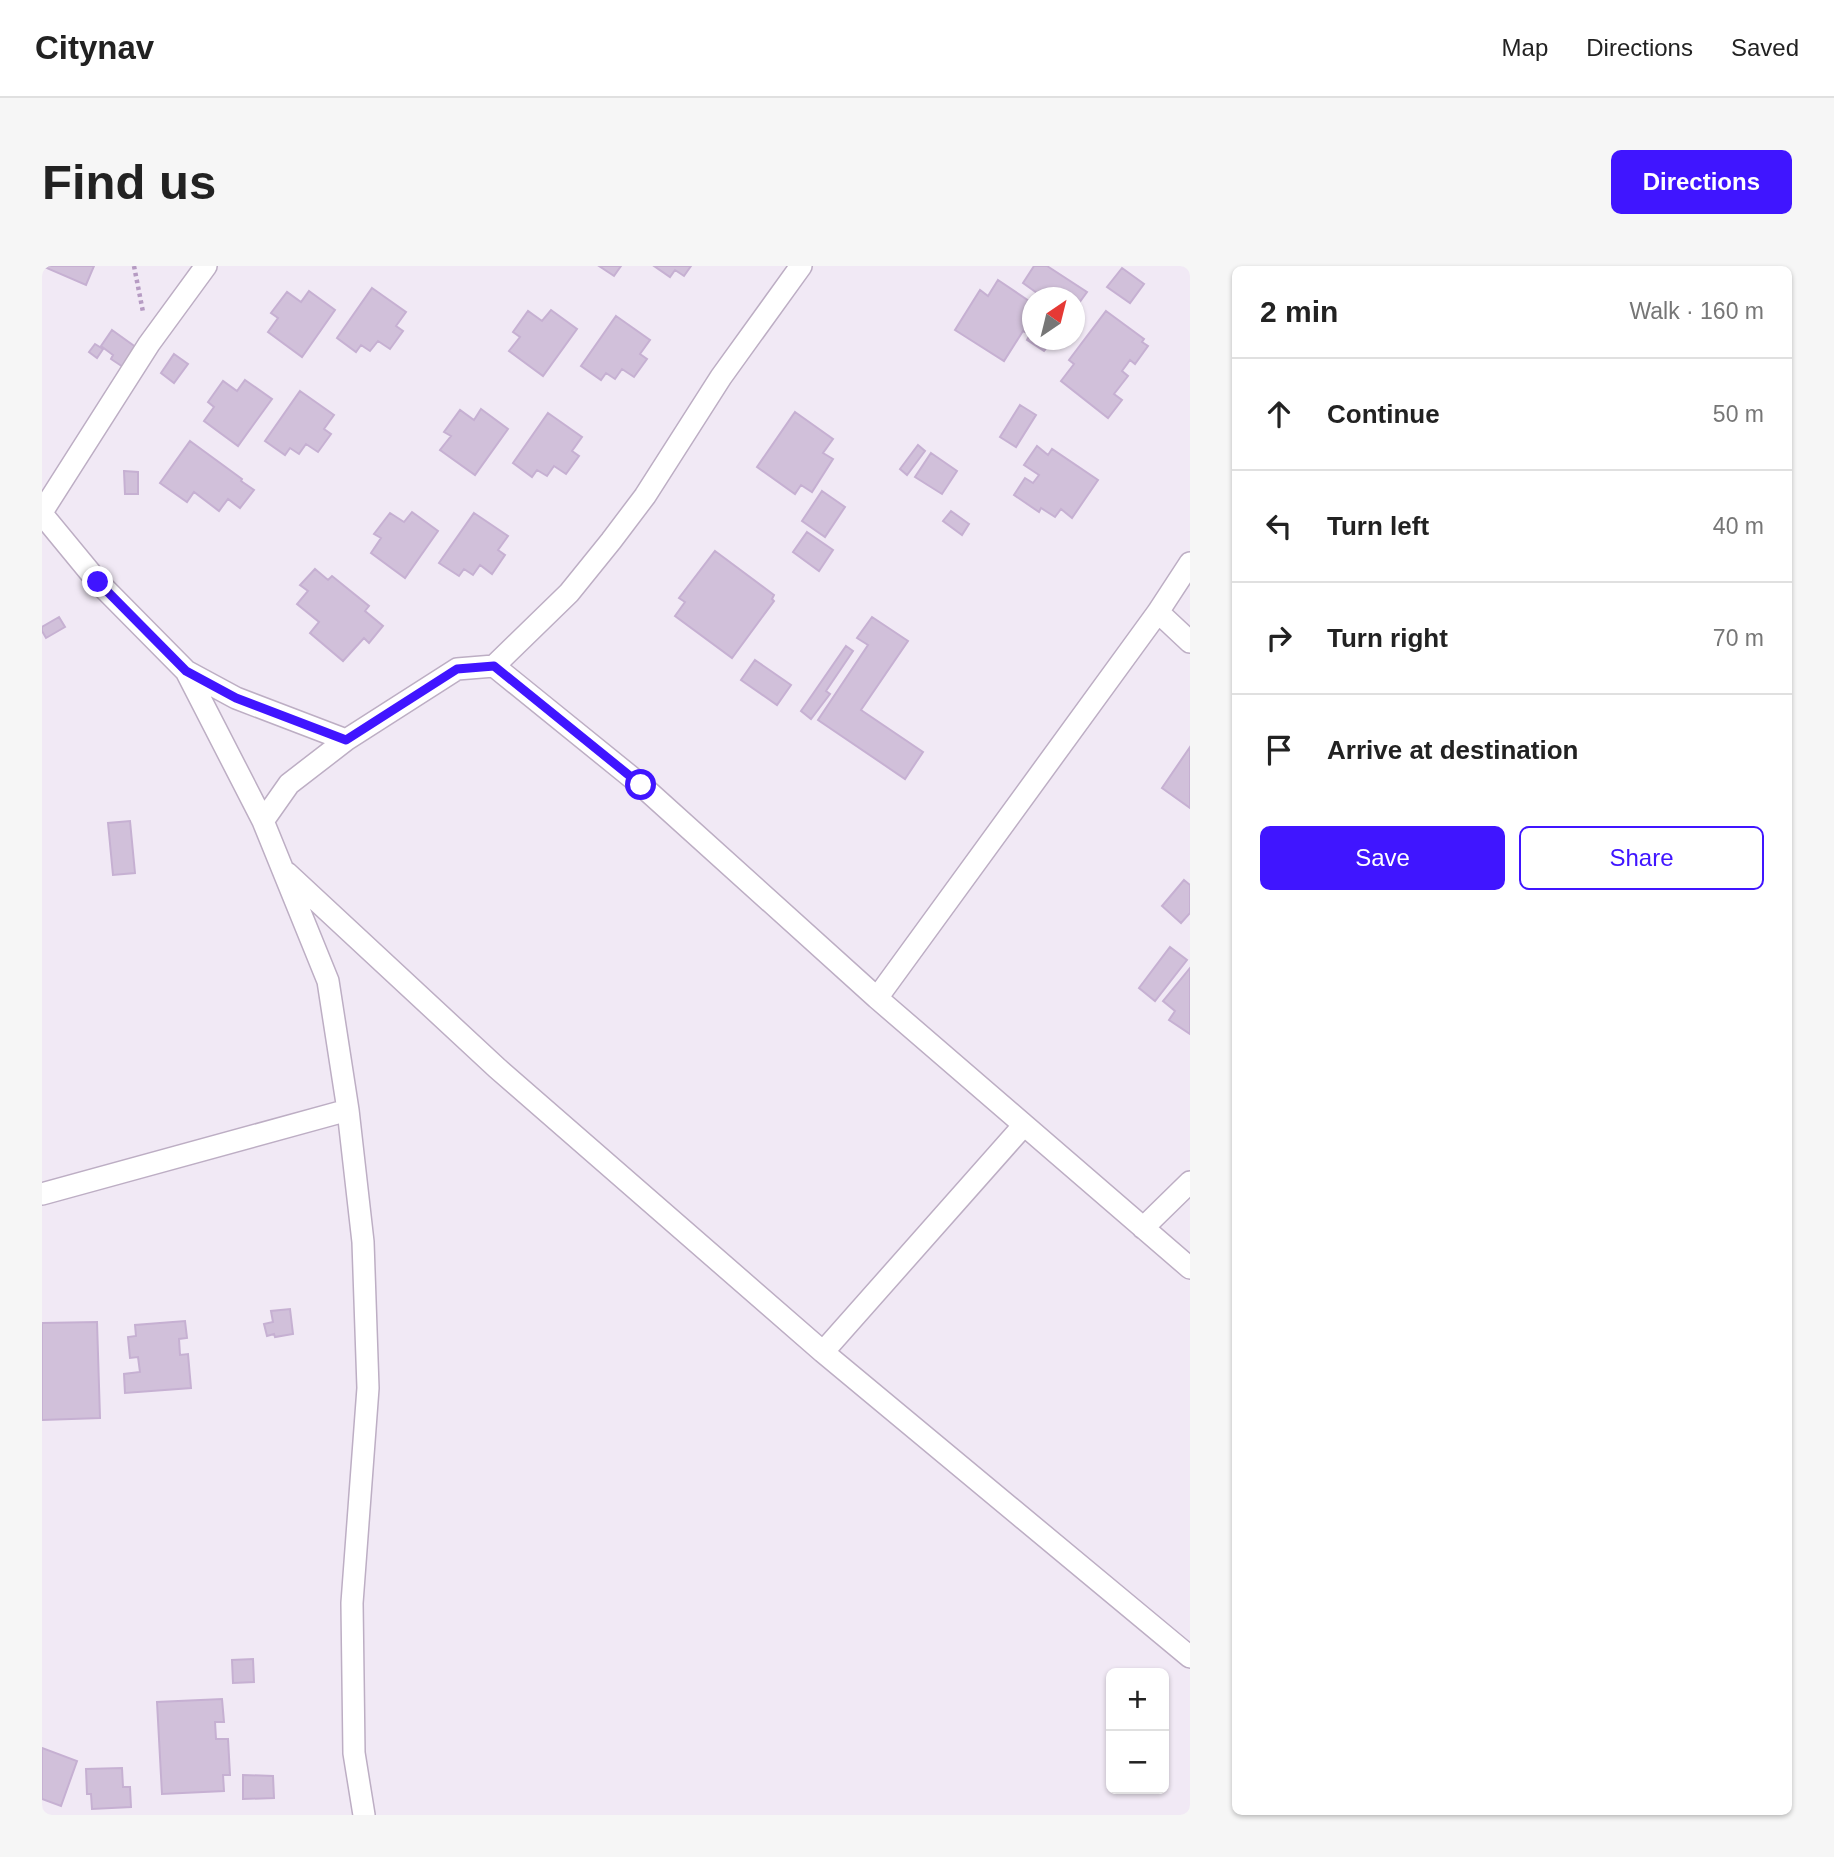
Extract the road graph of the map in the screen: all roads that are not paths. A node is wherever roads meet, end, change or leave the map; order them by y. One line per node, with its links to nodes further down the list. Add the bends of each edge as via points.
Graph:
1 (206, 266): 3 (street, via 149,344)
2 (801, 266): 7 (street, via 618,532 569,593)
3 (42, 513): 8 (street, via 98,582)
4 (1190, 563): 5 (street)
5 (1158, 612): 6 (street); 12 (street)
6 (1190, 642)
7 (494, 666): 9 (street, via 457,669); 12 (street, via 641,785)
8 (186, 671): 9 (street, via 236,698); 10 (street)
9 (346, 740): 10 (street, via 289,784)
10 (263, 821): 11 (street)
11 (283, 869): 13 (street, via 328,981); 19 (street, via 497,1068)
12 (877, 998): 14 (street)
13 (348, 1110): 16 (street); 21 (street, via 363,1242 368,1388 352,1603 354,1753)
14 (1024, 1125): 17 (street); 19 (street)
15 (1190, 1182): 17 (street)
16 (42, 1194)
17 (1143, 1228): 18 (street)
18 (1190, 1268)
19 (823, 1352): 20 (street)
20 (1190, 1657)
21 (363, 1815)

